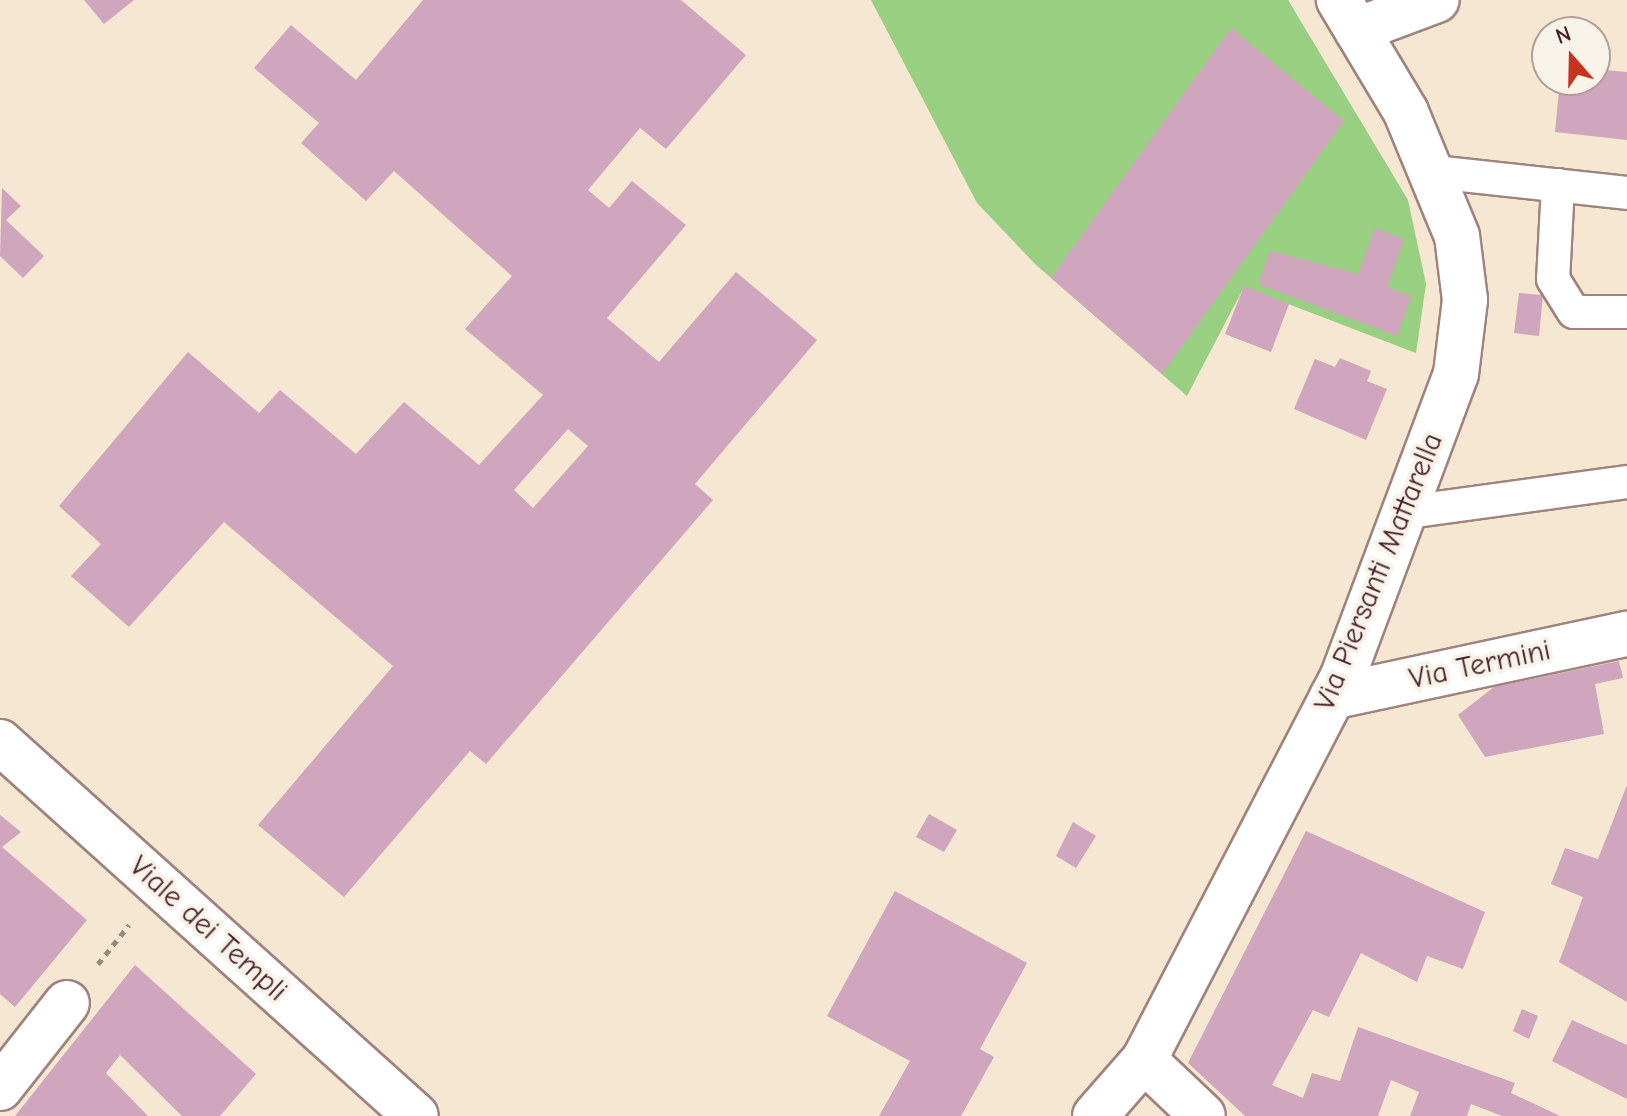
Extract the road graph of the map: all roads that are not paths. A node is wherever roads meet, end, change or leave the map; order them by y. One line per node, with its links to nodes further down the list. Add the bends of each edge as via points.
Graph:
1 (1437, 0): 2 (street)
2 (1348, 15): 3 (street, Via Piersanti Mattarella)
3 (1434, 172): 4 (lane); 8 (street, Via Piersanti Mattarella, via 1457,236 1465,300 1456,374)
4 (1558, 185): 5 (lane); 6 (lane, via 1553,279 1574,312)
5 (1627, 193)
6 (1627, 312)
7 (1627, 482): 8 (lane)
8 (1408, 512): 10 (street, Via Piersanti Mattarella)
9 (1627, 634): 10 (street, Via Termini)
10 (1332, 697): 13 (street, Via Piersanti Mattarella)
11 (0, 742): 15 (street, Viale dei Templi)
12 (67, 1003): 14 (street)
13 (1144, 1060): 16 (street, Via Piersanti Mattarella); 17 (street)
14 (0, 1088)
15 (416, 1116)
16 (1095, 1116)
17 (1203, 1116)

